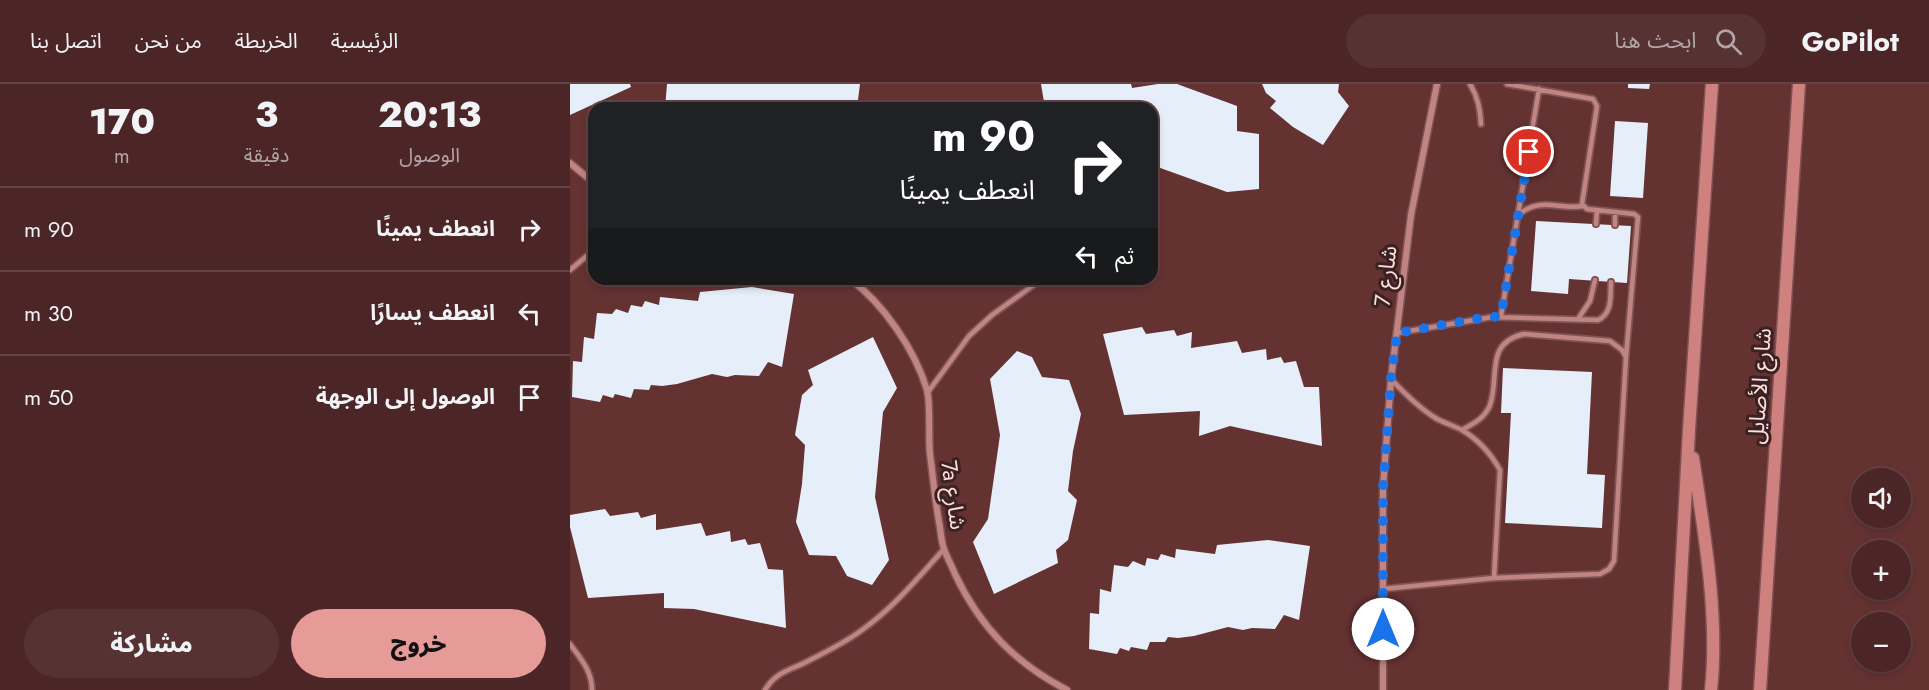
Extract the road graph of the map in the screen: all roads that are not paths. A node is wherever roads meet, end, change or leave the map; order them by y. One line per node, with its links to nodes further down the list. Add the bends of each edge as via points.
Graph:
1 (1437, 84): 24 (street, شارع 7, via 1411,215)
2 (1470, 84): 7 (lane, via 1480,107)
3 (1507, 84): 6 (lane)
4 (1712, 84): 29 (main road)
5 (1799, 84): 40 (main road, شارع الأصايل)
6 (1539, 89): 10 (lane, via 1590,98 1597,104); 13 (lane)
7 (1481, 124)
8 (570, 164): 9 (street)
9 (588, 178)
10 (1583, 206): 11 (lane); 13 (lane, via 1542,204)
11 (1597, 210): 12 (lane); 14 (lane)
12 (1615, 212): 15 (lane); 25 (lane, via 1634,214 1638,220)
13 (1518, 215): 22 (lane)
14 (1596, 224)
15 (1615, 225)
16 (588, 255): 17 (lane)
17 (570, 270)
18 (1595, 280): 23 (lane, via 1590,301)
19 (1611, 282): 23 (lane, via 1605,317)
20 (858, 285): 27 (street, 7a شارع, via 888,317 910,352)
21 (1034, 285): 27 (lane, via 969,336)
22 (1501, 316): 23 (lane); 24 (lane)
23 (1578, 319)
24 (1397, 333): 26 (street, شارع 7)
25 (1626, 357): 28 (lane, via 1617,344 1602,339 1514,336 1496,356 1490,406 1484,416); 31 (lane, via 1612,565 1600,574)
26 (1391, 379): 28 (lane, via 1423,409); 32 (street, شارع 7, via 1383,489)
27 (927, 392): 30 (street, 7a شارع, via 929,445)
28 (1462, 430): 31 (lane, via 1485,448 1500,470)
29 (1689, 430): 38 (main road); 39 (main road, via 1707,553 1712,618)
30 (944, 549): 35 (lane, via 884,613 831,649 781,673); 36 (street, 7a شارع, via 985,626 1012,654)
31 (1494, 578): 32 (lane)
32 (1383, 589): 37 (street, شارع 7)
33 (570, 644): 34 (lane, via 587,668)
34 (592, 690)
35 (765, 690)
36 (1067, 690)
37 (1383, 690)
38 (1675, 690)
39 (1711, 690)
40 (1760, 690)

